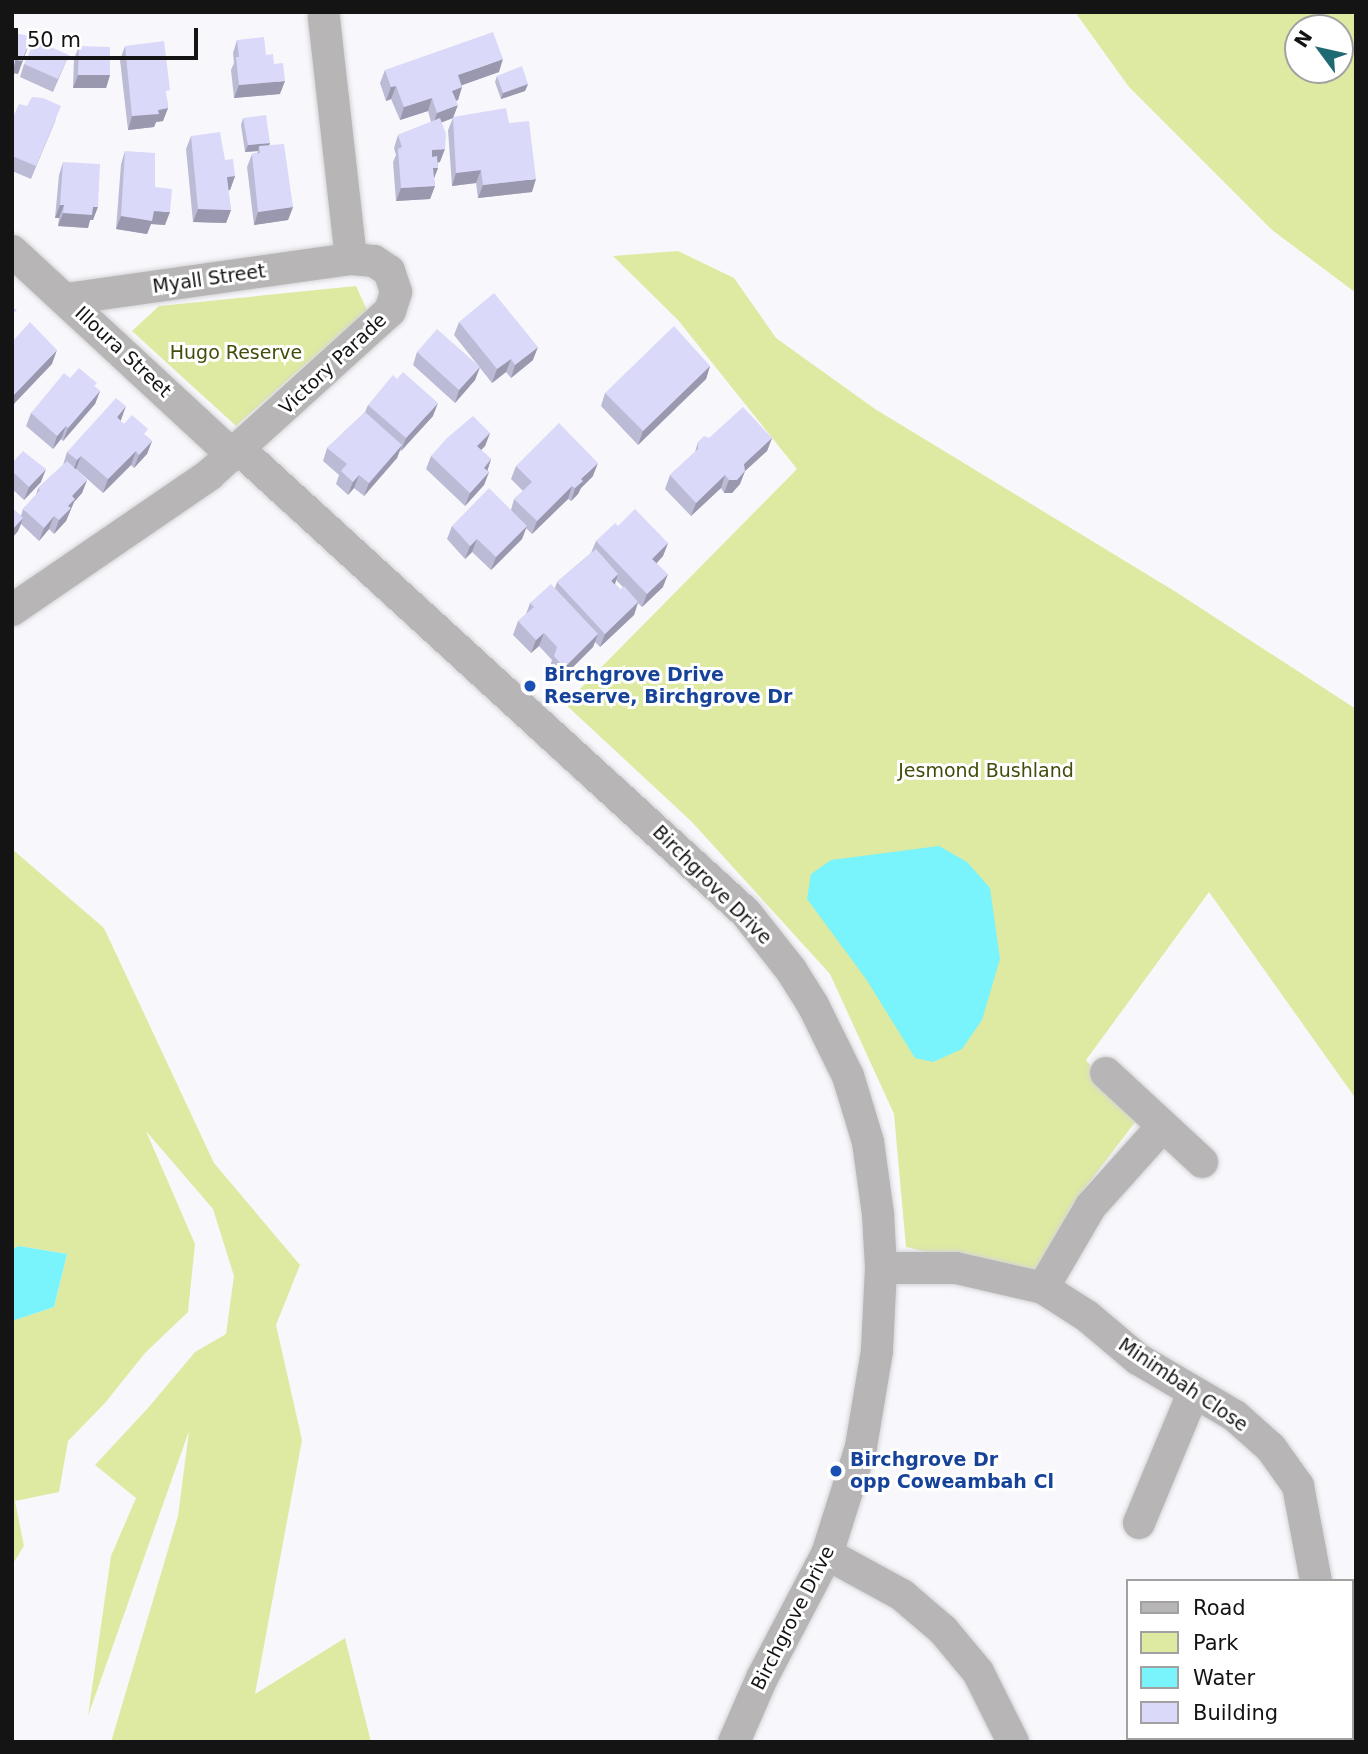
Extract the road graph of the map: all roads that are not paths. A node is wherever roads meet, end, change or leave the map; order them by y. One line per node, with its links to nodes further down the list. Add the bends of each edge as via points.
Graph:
1 (324, 18): 3 (street)
2 (12, 251): 4 (street, Illoura Street)
3 (351, 259): 4 (street, Myall Street); 5 (street, Victory Parade, via 374,261 389,271 396,292 390,312)
4 (66, 299): 5 (street, Illoura Street)
5 (237, 453): 6 (street, Victory Parade); 10 (street, Birchgrove Drive, via 719,885 773,944 831,1039 861,1116 872,1167)
6 (12, 610)
7 (1106, 1073): 8 (street)
8 (1162, 1127): 9 (street); 11 (street, via 1091,1206)
9 (1202, 1162)
10 (881, 1268): 11 (street, Minimbah Close, via 957,1268); 14 (street, Birchgrove Drive, via 877,1351 861,1447)
11 (1043, 1288): 12 (street, Minimbah Close, via 1087,1316 1138,1359)
12 (1193, 1392): 13 (street); 15 (street, Minimbah Close, via 1235,1416 1271,1448 1298,1486)
13 (1139, 1522)
14 (827, 1554): 16 (street, Birchgrove Drive); 17 (street, via 902,1595 943,1630 978,1672)
15 (1316, 1579)
16 (734, 1742)
17 (1013, 1742)

